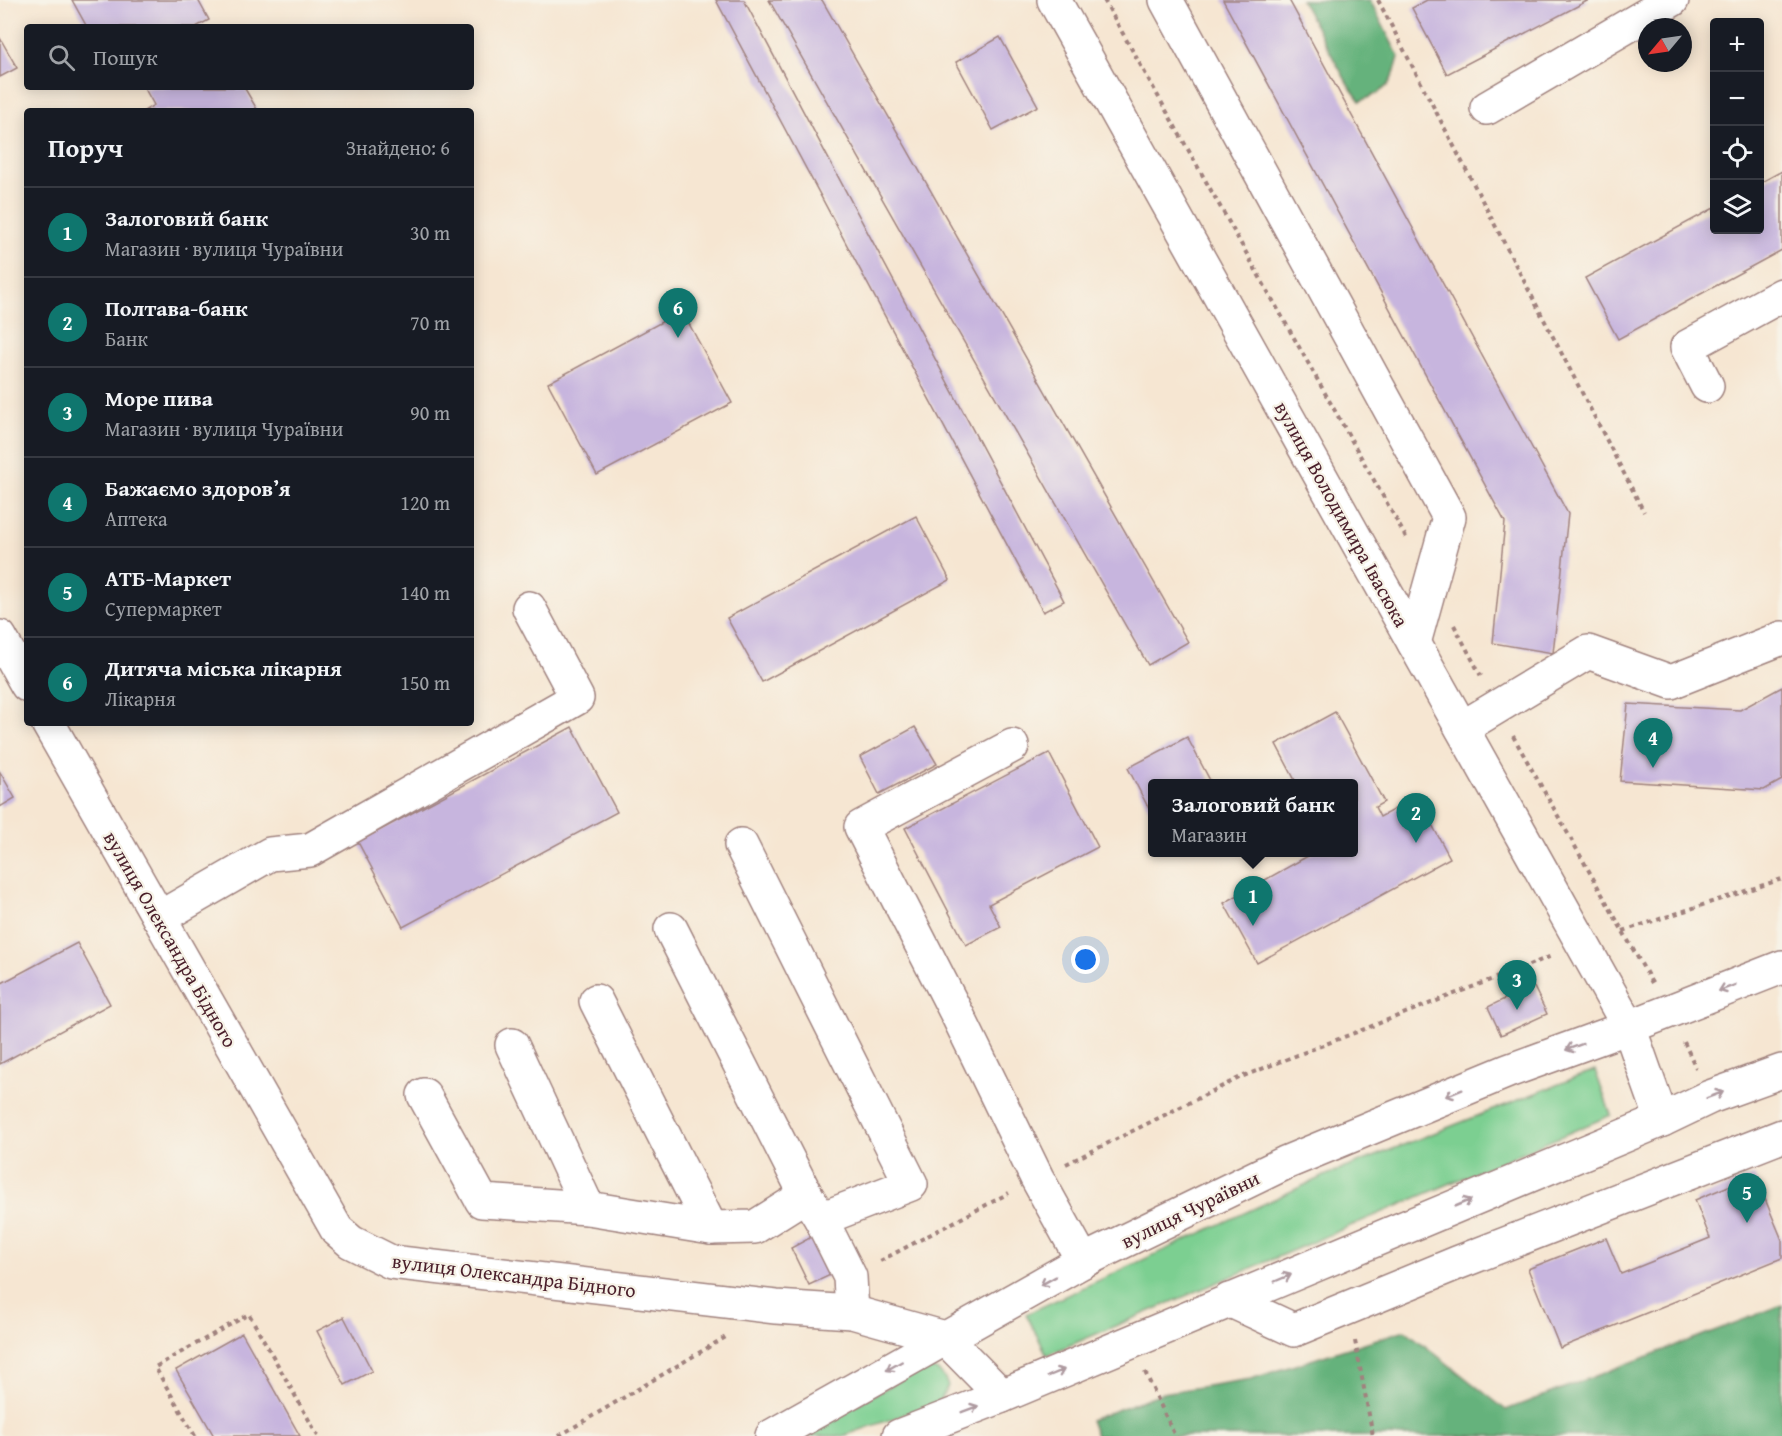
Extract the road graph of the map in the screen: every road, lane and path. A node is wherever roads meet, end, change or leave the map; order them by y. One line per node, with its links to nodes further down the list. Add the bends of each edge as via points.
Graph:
1 (1054, 0): 14 (street, вулиця Володимира Івасюка)
2 (1104, 0): 10 (path)
3 (1166, 0): 10 (street, via 1449,517)
4 (1378, 0): 9 (path)
5 (1672, 0): 6 (street)
6 (1487, 108)
7 (1782, 295): 8 (street, via 1687,347)
8 (1707, 386)
9 (1644, 512)
10 (1432, 583): 14 (street); 16 (path)
11 (529, 608): 22 (street, via 577,698 310,850 270,854)
12 (0, 637): 15 (street)
13 (1782, 638): 16 (street, via 1671,682 1588,652)
14 (1414, 643): 18 (street, вулиця Володимира Івасюка)
15 (24, 680)
16 (1497, 707): 18 (street); 24 (path)
17 (50, 726): 22 (street, вулиця Олександра Бідного)
18 (1462, 728): 29 (street, вулиця Володимира Івасюка)
19 (1012, 746): 37 (street, via 861,827)
20 (741, 845): 38 (street, via 911,1184)
21 (1782, 879): 24 (path)
22 (159, 918): 45 (street, вулиця Олександра Бідного, via 337,1230 351,1242 391,1262 776,1307)
23 (670, 928): 38 (street)
24 (1623, 931): 27 (path)
25 (1553, 955): 37 (path, via 1241,1077)
26 (1782, 967): 29 (street, вулиця Чураївни, one-way to 29)
27 (1656, 992)
28 (596, 1001): 40 (street)
29 (1629, 1027): 35 (street); 41 (street, вулиця Чураївни, one-way to 41, via 1508,1071 1285,1163)
30 (1683, 1039): 32 (path)
31 (512, 1046): 39 (street)
32 (1698, 1071)
33 (1782, 1071): 35 (street, one-way to 33, via 1710,1097)
34 (424, 1095): 39 (street, via 482,1201)
35 (1662, 1120): 43 (street, one-way to 35)
36 (1782, 1136): 44 (street)
37 (1037, 1178): 41 (street); 42 (path)
38 (814, 1207): 40 (street, via 755,1227); 42 (street)
39 (588, 1208): 40 (street)
40 (711, 1228)
41 (1083, 1261): 47 (street, вулиця Чураївни, one-way to 47)
42 (850, 1277): 45 (street)
43 (1229, 1300): 44 (street, via 1294,1330); 48 (street)
44 (1349, 1308): 56 (path)
45 (852, 1312): 47 (street, вулиця Олександра Бідного)
46 (730, 1335): 52 (path)
47 (945, 1338): 49 (street, вулиця Олександра Бідного); 53 (street, вулиця Чураївни, one-way to 53)
48 (1131, 1341): 49 (street, one-way to 48); 55 (path)
49 (1002, 1396): 54 (street, one-way to 49)
50 (195, 1436): 51 (path, via 155,1367 249,1314)
51 (318, 1436)
52 (559, 1436)
53 (772, 1436)
54 (899, 1436)
55 (1175, 1436)
56 (1373, 1436)

